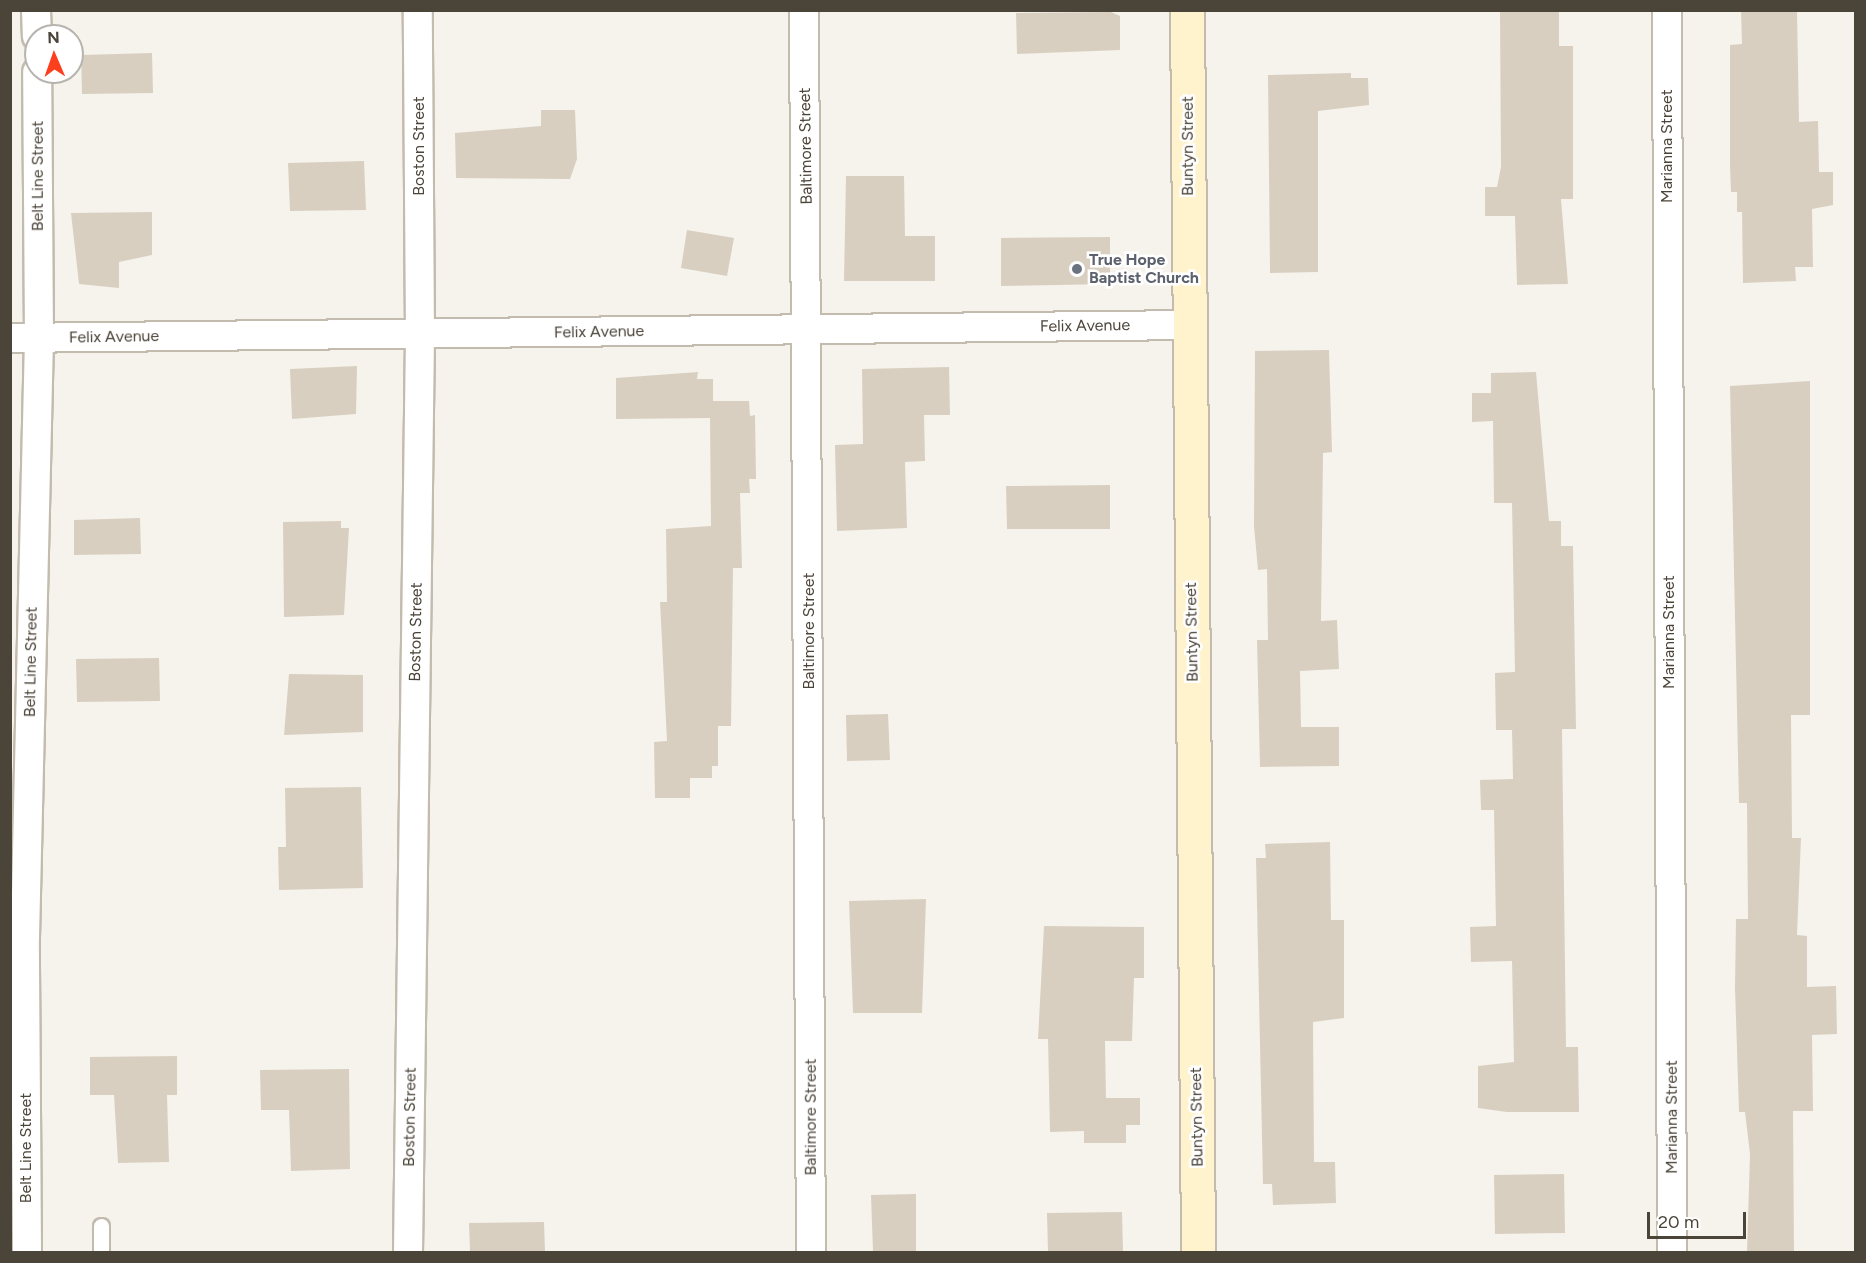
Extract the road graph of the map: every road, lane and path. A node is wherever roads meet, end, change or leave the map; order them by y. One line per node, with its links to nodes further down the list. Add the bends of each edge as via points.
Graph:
1 (418, 10): 8 (street, Boston Street)
2 (804, 10): 7 (street, Baltimore Street)
3 (1187, 10): 6 (street, Buntyn Street)
4 (1667, 10): 18 (street, Marianna Street)
5 (37, 84): 10 (street, Belt Line Street)
6 (1188, 325): 7 (street, Felix Avenue); 17 (street, Buntyn Street)
7 (808, 329): 8 (street, Felix Avenue); 16 (street, Baltimore Street)
8 (420, 334): 10 (street, Felix Avenue); 15 (street, Boston Street)
9 (10, 338): 10 (street, Felix Avenue)
10 (39, 338): 11 (street, Belt Line Street)
11 (18, 937): 13 (street, Belt Line Street)
12 (101, 1226): 14 (lane)
13 (27, 1252)
14 (101, 1252)
15 (408, 1252)
16 (811, 1252)
17 (1198, 1252)
18 (1672, 1252)

